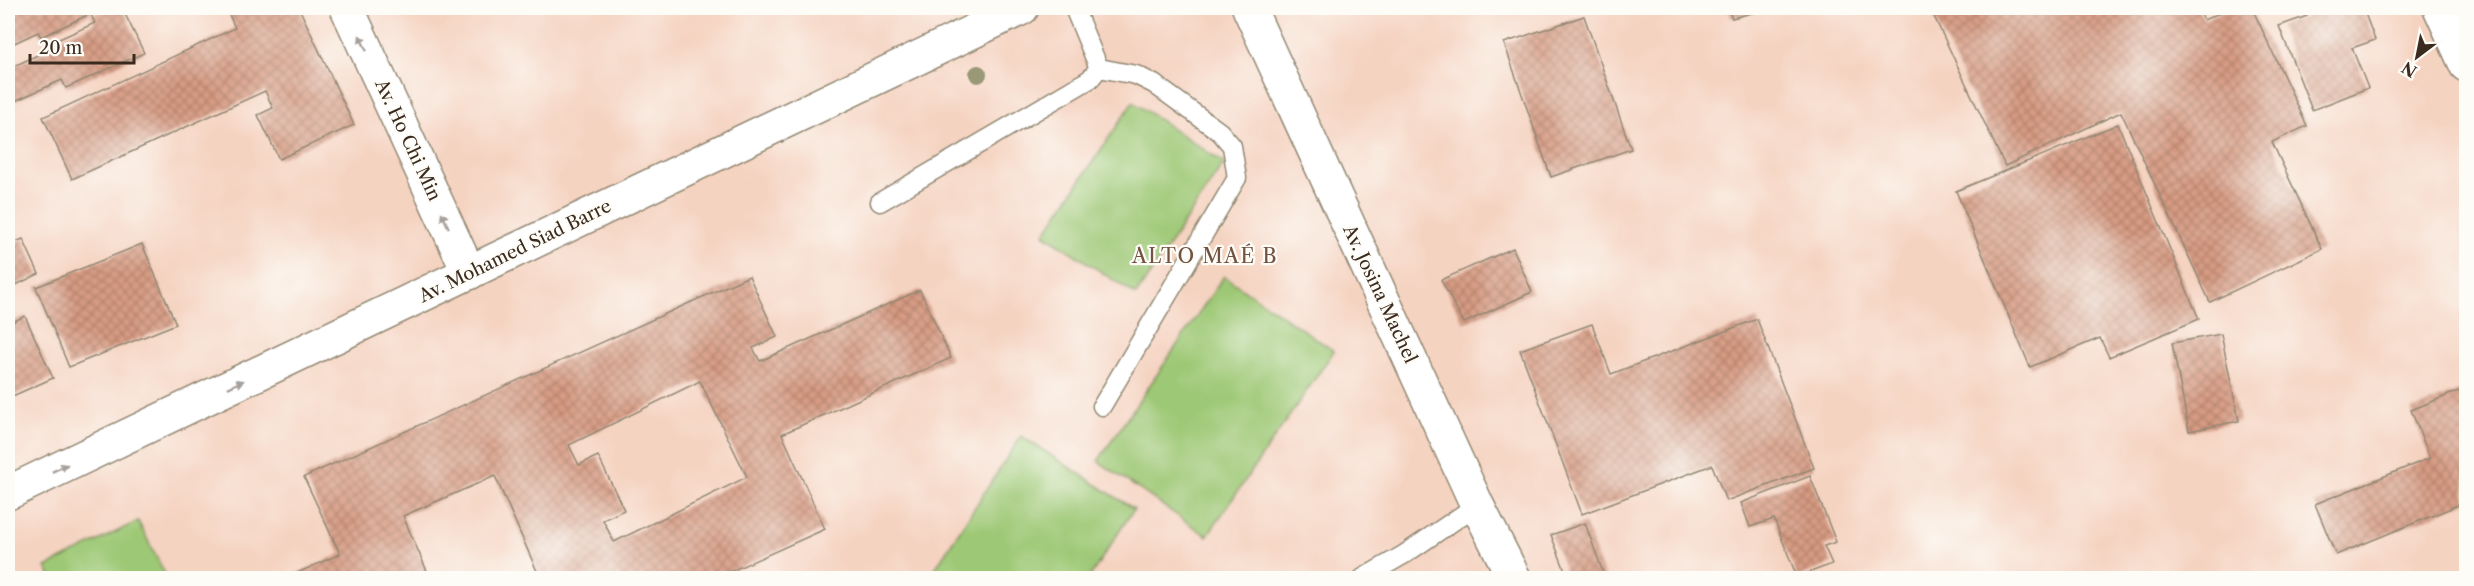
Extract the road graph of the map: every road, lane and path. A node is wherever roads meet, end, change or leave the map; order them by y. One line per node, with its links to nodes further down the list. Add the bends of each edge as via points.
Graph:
1 (347, 8): 9 (street, Av. Ho Chi Min, one-way to 1)
2 (1022, 8): 9 (street, Av. Mohamed Siad Barre)
3 (1074, 8): 7 (lane)
4 (1248, 8): 12 (street, Av. Josina Machel)
5 (2440, 8): 6 (street)
6 (2464, 51)
7 (1099, 68): 8 (lane, via 1090,79); 10 (lane, via 1136,75 1154,84 1220,132 1232,146 1237,178)
8 (880, 202)
9 (469, 273): 11 (street, Av. Mohamed Siad Barre, one-way to 9)
10 (1102, 406)
11 (8, 493)
12 (1477, 505): 13 (lane); 14 (street, Av. Josina Machel)
13 (1363, 579)
14 (1514, 579)

